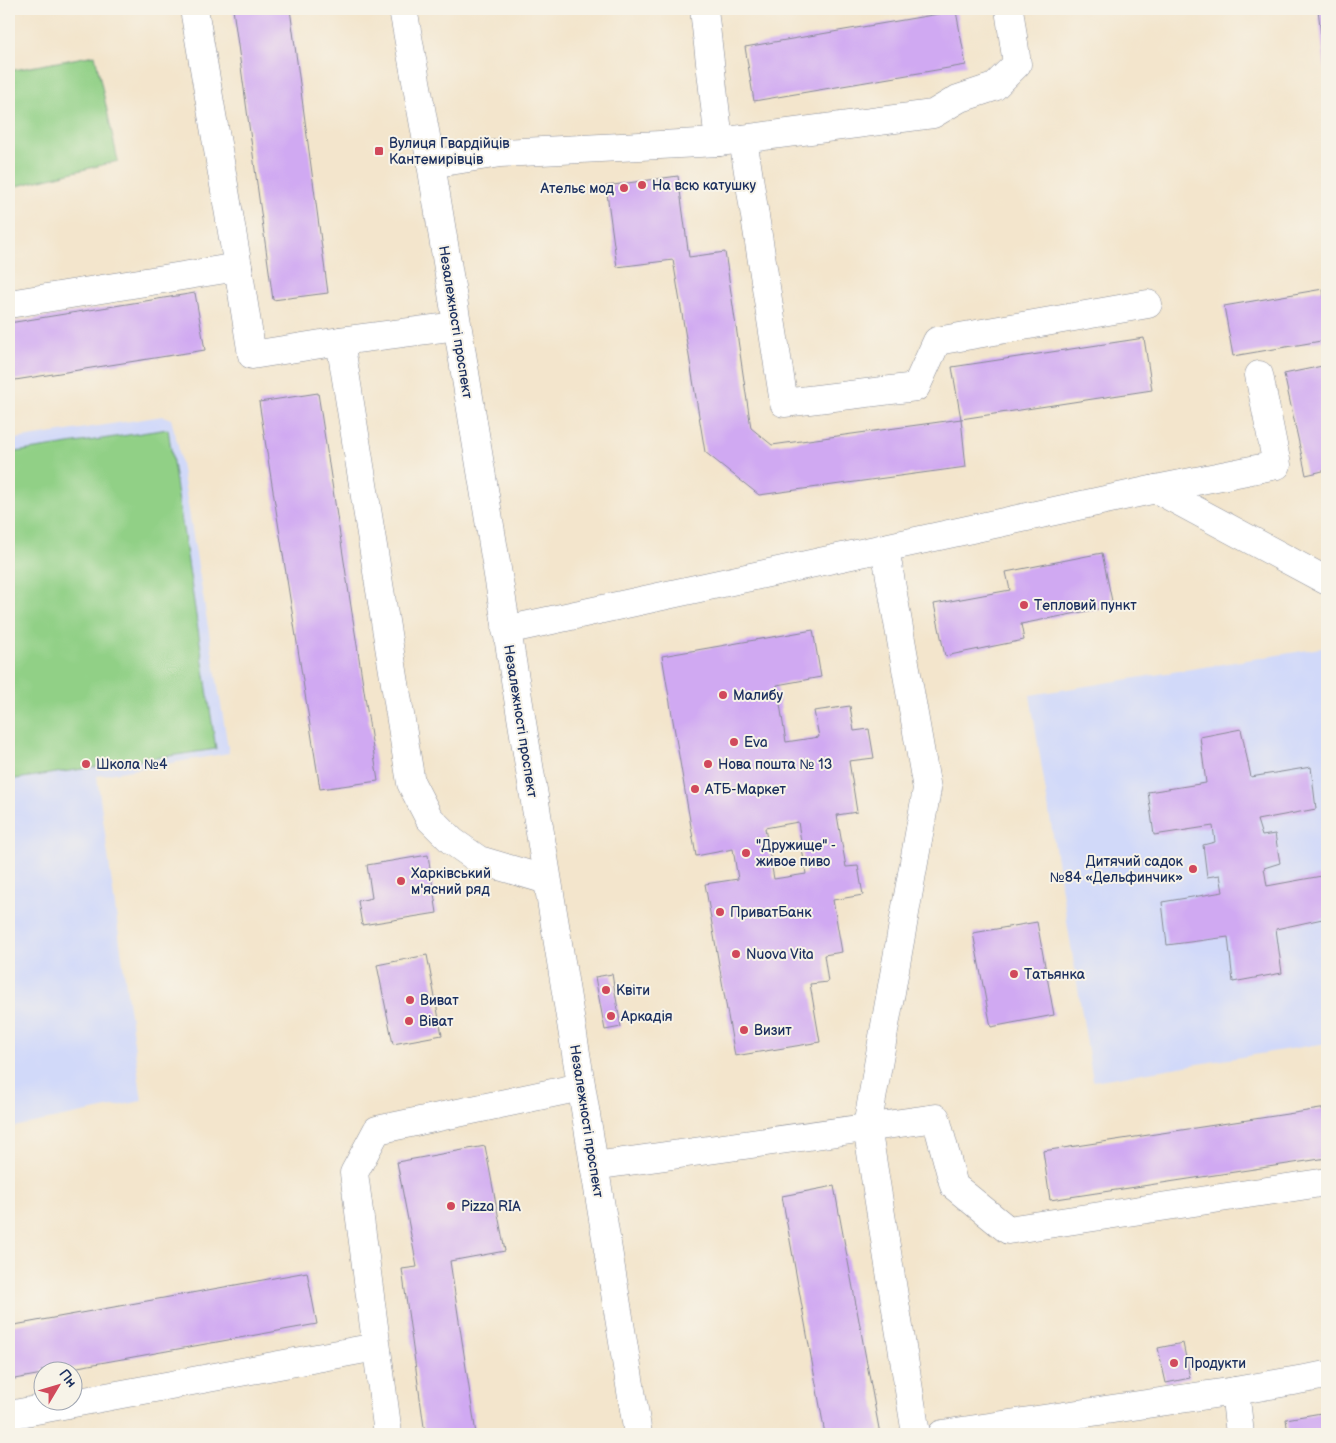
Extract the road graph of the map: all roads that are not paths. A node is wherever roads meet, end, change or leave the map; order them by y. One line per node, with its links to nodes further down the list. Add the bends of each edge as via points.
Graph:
1 (194, 9): 7 (street)
2 (403, 9): 6 (street, Незалежності проспект)
3 (704, 9): 5 (street)
4 (1009, 9): 5 (street, via 1017,64 994,87 958,99 934,114)
5 (731, 140): 6 (street, via 500,152); 9 (street, via 784,402 916,387 937,340)
6 (431, 164): 10 (street, Незалежності проспект)
7 (238, 267): 8 (street); 11 (street, via 252,355)
8 (9, 304)
9 (1148, 304)
10 (457, 326): 11 (street); 16 (street, Незалежності проспект)
11 (340, 341): 17 (street, via 411,783 430,818 479,860)
12 (1259, 375): 13 (street, via 1277,465)
13 (1156, 489): 14 (street); 15 (street)
14 (885, 548): 16 (street); 19 (street, via 926,789)
15 (1327, 581)
16 (506, 630): 17 (street, Незалежності проспект)
17 (547, 880): 18 (street, Незалежності проспект)
18 (581, 1087): 20 (street, Незалежності проспект); 22 (street, via 377,1130 354,1173)
19 (867, 1127): 20 (street); 21 (street, via 936,1118 954,1186 1008,1230); 28 (street)
20 (594, 1166): 27 (street, Незалежності проспект)
21 (1327, 1182)
22 (376, 1347): 25 (street); 26 (street)
23 (1327, 1375): 24 (street)
24 (1236, 1390): 29 (street); 30 (street)
25 (9, 1415)
26 (388, 1434)
27 (638, 1434)
28 (916, 1434)
29 (942, 1434)
30 (1240, 1434)

